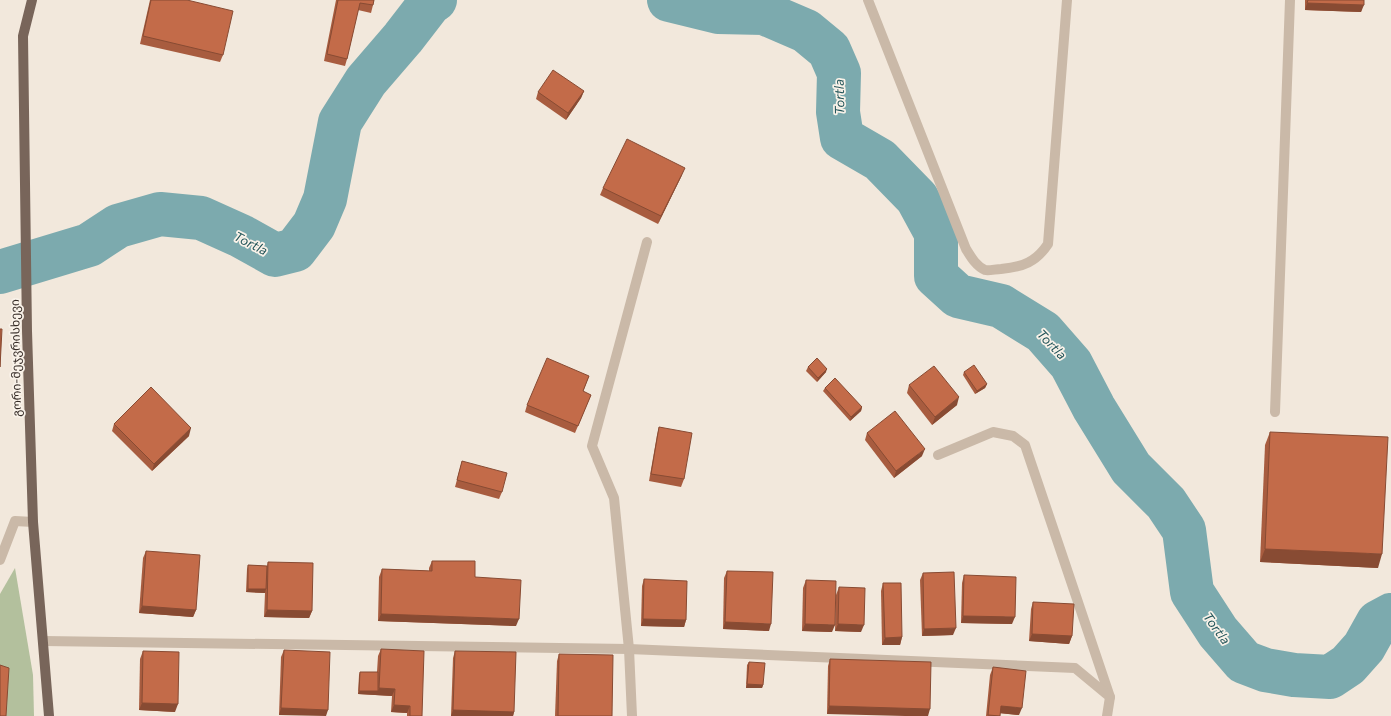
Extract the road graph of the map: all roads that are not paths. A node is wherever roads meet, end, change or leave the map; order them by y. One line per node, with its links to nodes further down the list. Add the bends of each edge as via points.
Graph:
1 (32, 0): 8 (main road, გორი-მეჯვრისხევი, via 23,36 27,331)
2 (868, 0): 3 (street, via 966,250 974,262 986,270 1028,263 1041,255 1048,244)
3 (1067, 0)
4 (1290, 0): 6 (street)
5 (646, 242): 11 (street, via 592,446 614,498)
6 (1275, 412)
7 (938, 455): 12 (street, via 993,432 1013,436 1025,445)
8 (33, 522): 9 (street, via 15,522); 10 (main road, გორი-მეჯვრისხევი)
9 (0, 560)
10 (44, 641): 11 (street); 13 (main road, გორი-მეჯვრისხევი)
11 (629, 649): 12 (street, via 1074,668); 14 (street)
12 (1110, 697): 15 (street)
13 (49, 716)
14 (632, 716)
15 (1107, 716)

